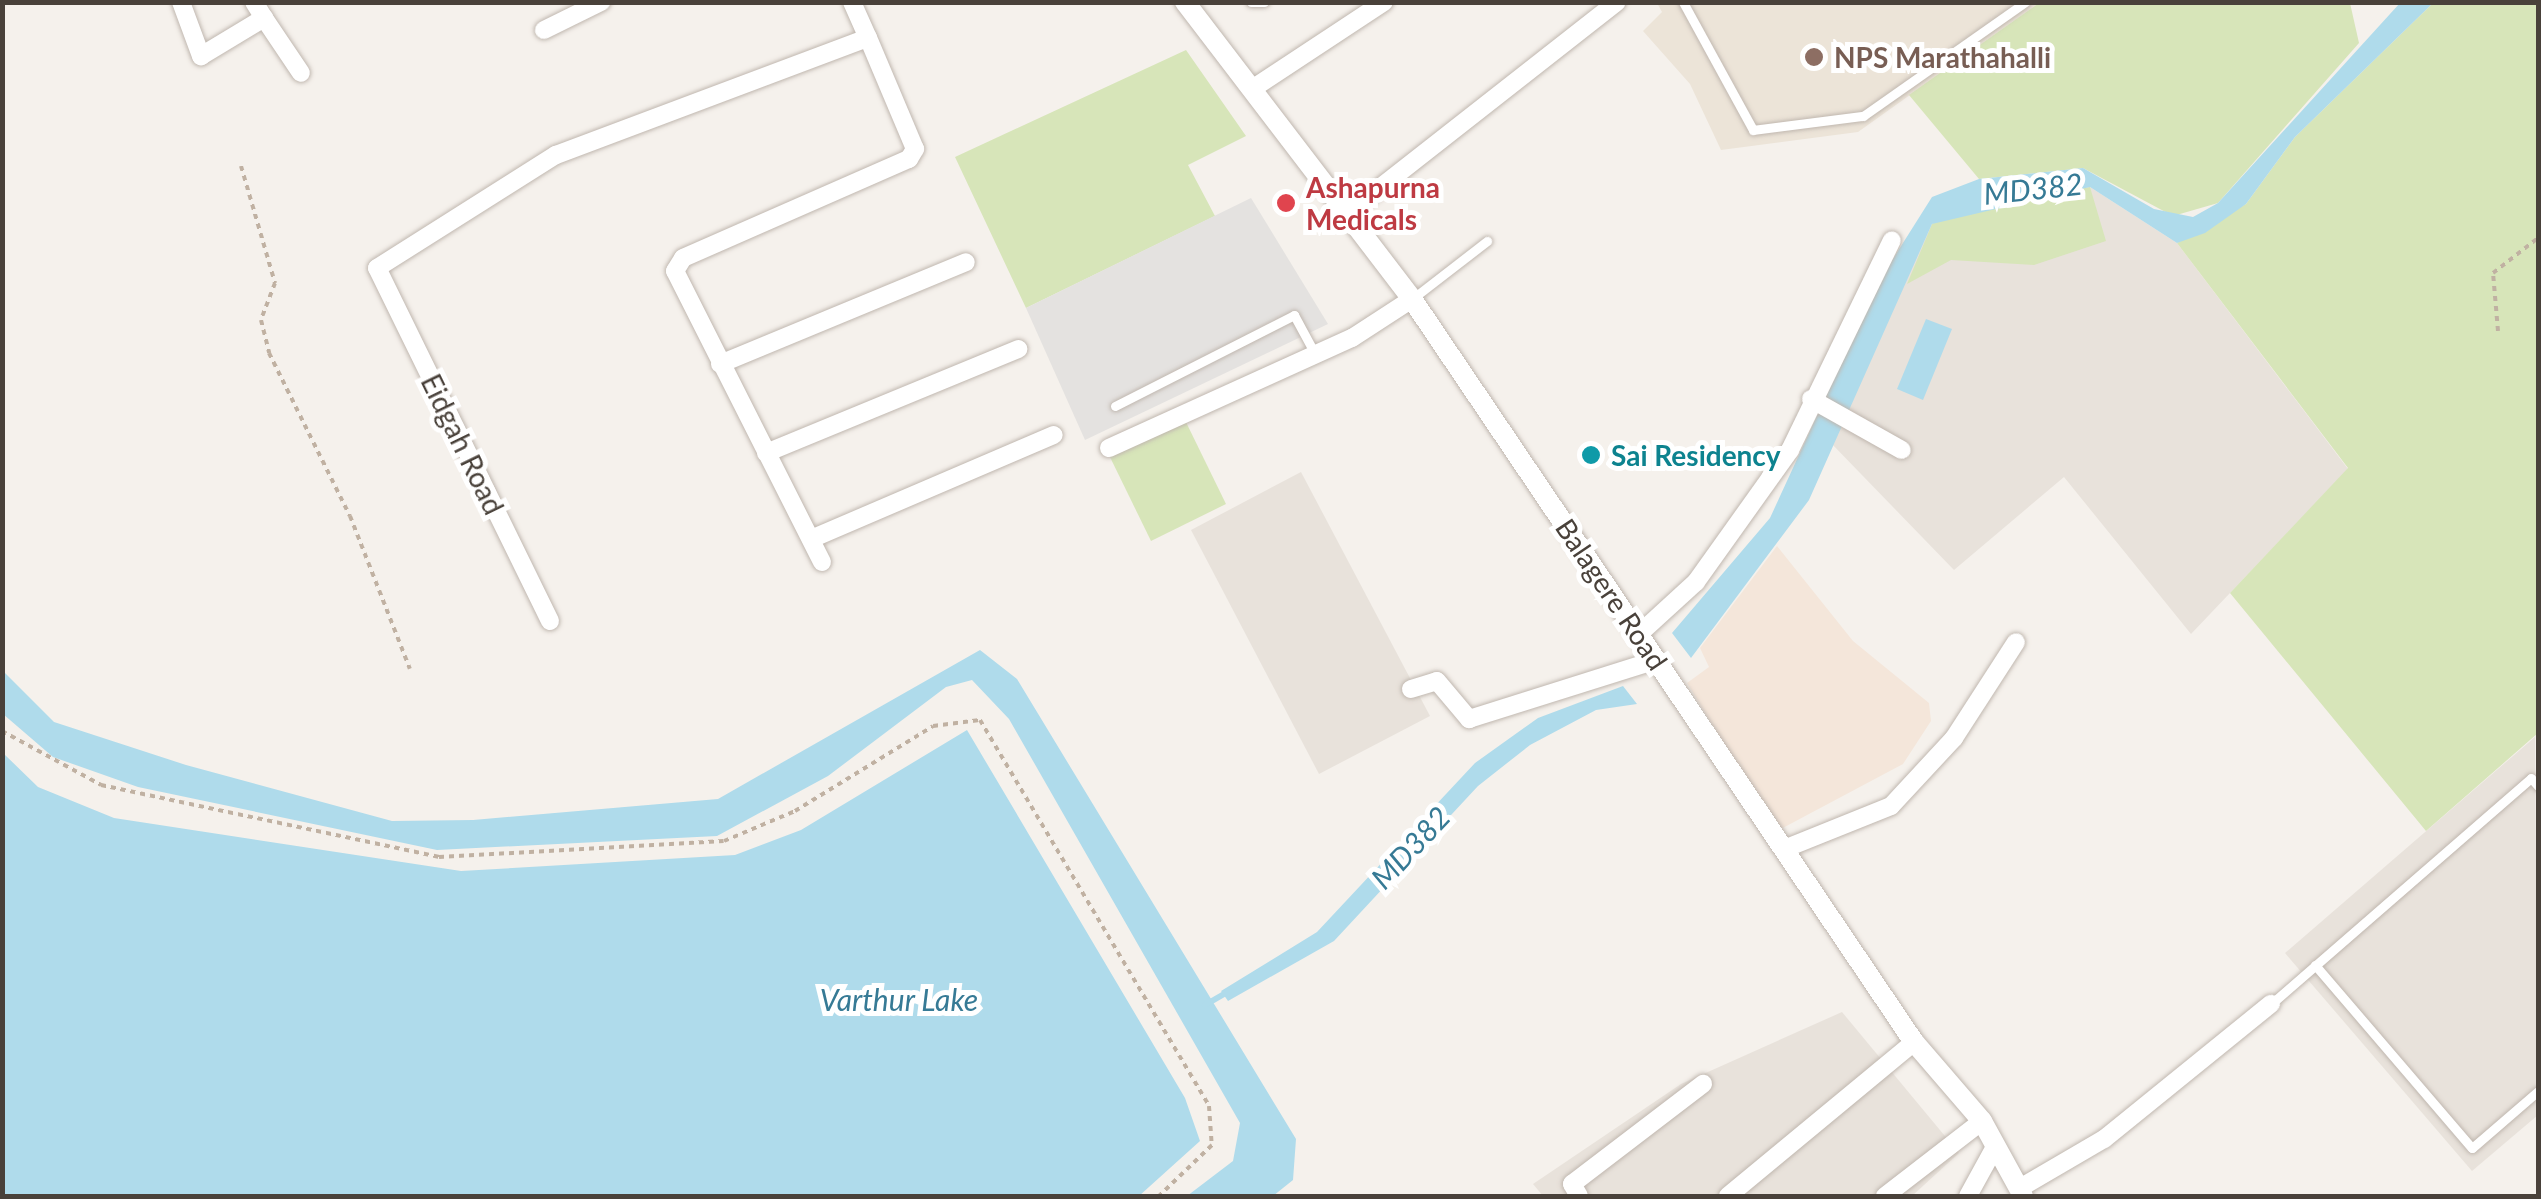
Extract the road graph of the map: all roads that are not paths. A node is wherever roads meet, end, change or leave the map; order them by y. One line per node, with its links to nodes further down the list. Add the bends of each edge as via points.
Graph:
1 (181, 2): 11 (street, via 201,56)
2 (601, 2): 12 (street)
3 (852, 2): 13 (street)
4 (1185, 2): 15 (street, Balagere Road)
5 (1251, 2): 6 (lane)
6 (1264, 2)
7 (1384, 2): 15 (street)
8 (1617, 2): 16 (street)
9 (1684, 2): 10 (lane, via 1753,130 1863,116)
10 (2025, 2)
11 (259, 10): 14 (street)
12 (544, 30)
13 (868, 38): 23 (street, via 915,149 888,171 678,264); 32 (street, Eidgah Road, via 556,155 377,268)
14 (300, 73)
15 (1252, 89): 16 (street, Balagere Road)
16 (1349, 212): 20 (street, Balagere Road)
17 (1892, 240): 24 (street)
18 (1487, 241): 20 (lane)
19 (966, 262): 23 (street)
20 (1412, 298): 22 (street); 33 (street, Balagere Road)
21 (1018, 349): 29 (street)
22 (1315, 354): 25 (lane, via 1294,314); 27 (street)
23 (720, 364): 29 (street)
24 (1815, 402): 28 (street); 33 (street, via 1790,450 1696,582)
25 (1114, 406)
26 (1054, 436): 30 (street)
27 (1109, 448)
28 (1902, 450)
29 (766, 453): 30 (street)
30 (811, 539): 31 (street)
31 (822, 562)
32 (550, 621)
33 (1639, 634): 35 (street, Balagere Road)
34 (2016, 642): 38 (street, via 1954,738 1891,806)
35 (1656, 660): 36 (street, via 1469,720 1437,681); 38 (street, Balagere Road)
36 (1411, 690)
37 (2538, 786): 39 (lane, via 2532,778)
38 (1784, 849): 41 (street, Balagere Road)
39 (2315, 966): 40 (lane); 43 (lane, via 2472,1148)
40 (2272, 1004): 46 (street, via 2104,1139)
41 (1914, 1042): 44 (street, Balagere Road); 48 (street)
42 (1703, 1084): 47 (street, via 1572,1184)
43 (2538, 1090)
44 (1982, 1121): 45 (street, Balagere Road); 49 (street)
45 (1996, 1146): 46 (street, Balagere Road); 50 (street)
46 (2021, 1192)
47 (1579, 1196)
48 (1728, 1196)
49 (1885, 1196)
50 (1968, 1196)

